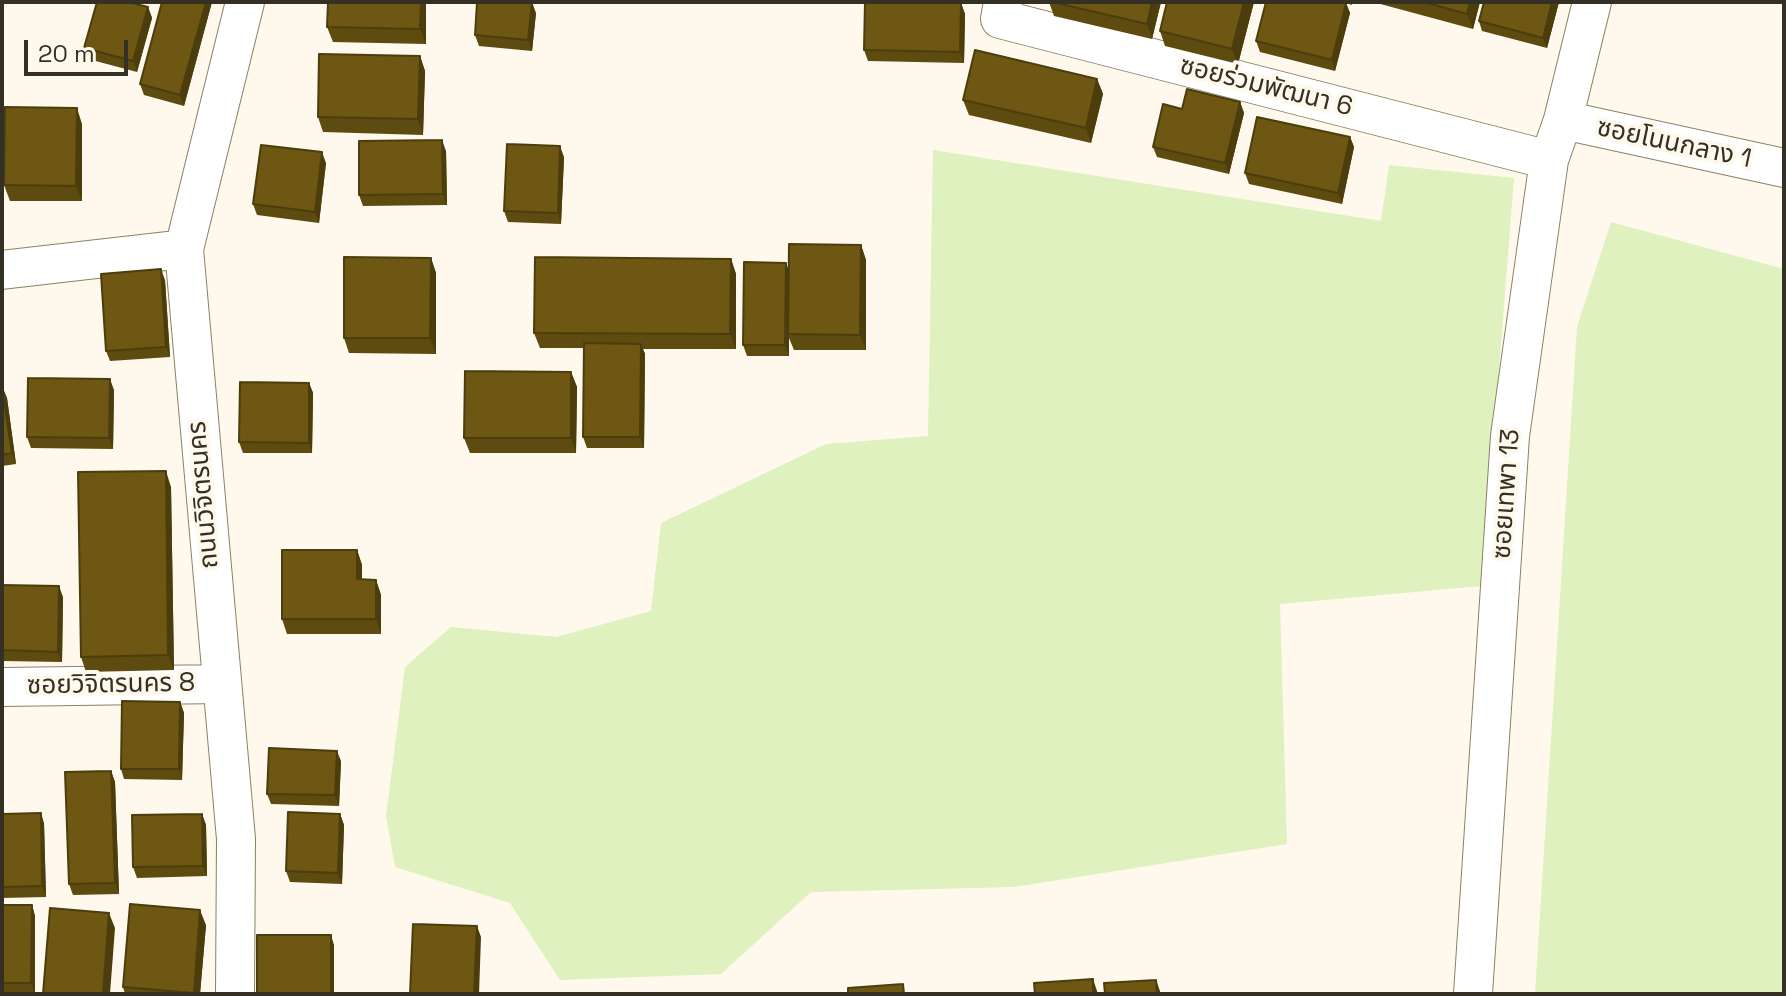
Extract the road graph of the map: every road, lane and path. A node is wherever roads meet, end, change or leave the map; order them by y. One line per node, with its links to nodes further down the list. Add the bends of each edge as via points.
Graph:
1 (245, 2): 7 (street, ถนนวิจิตรนคร)
2 (1003, 2): 5 (street, ซอยร่วมพัฒนา 6, via 1000,19)
3 (1592, 2): 4 (street, ซอยเทพา 13)
4 (1563, 120): 5 (street, ซอยเทพา 13); 6 (street, ซอยโนนกลาง 1)
5 (1549, 160): 12 (street, ซอยเทพา 13, via 1510,436)
6 (1784, 168)
7 (184, 249): 8 (street); 9 (street, ถนนวิจิตรนคร)
8 (2, 270)
9 (221, 684): 10 (street, ซอยวิจิตรนคร 8); 11 (street, ถนนวิจิตรนคร, via 236,839)
10 (2, 687)
11 (235, 994)
12 (1473, 994)

